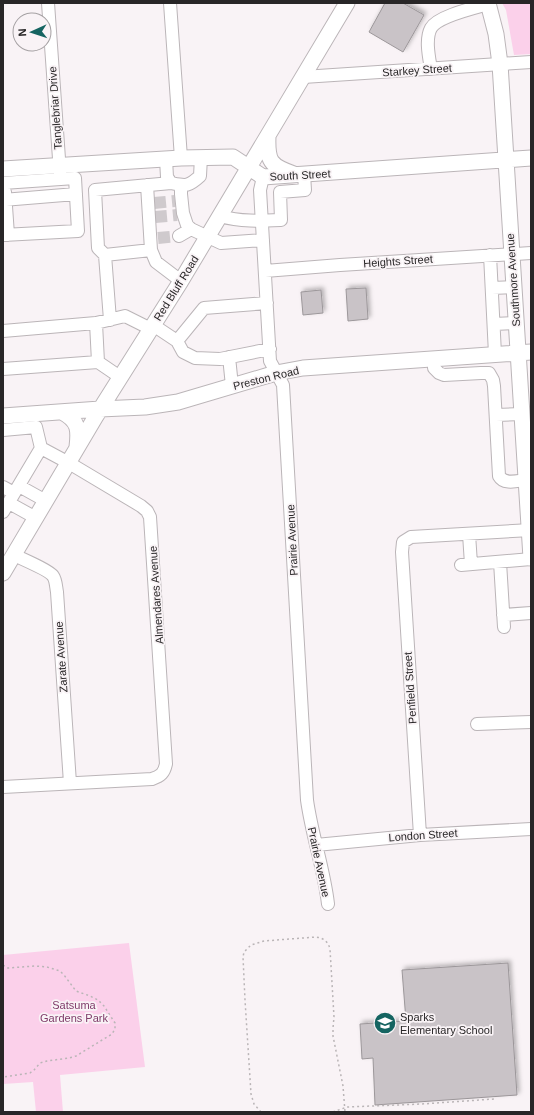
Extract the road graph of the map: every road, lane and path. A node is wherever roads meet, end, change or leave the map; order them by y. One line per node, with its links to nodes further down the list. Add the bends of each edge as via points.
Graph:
1 (48, 3): 16 (street, Tanglebriar Drive)
2 (170, 3): 10 (street)
3 (348, 3): 8 (main road, Red Bluff Road)
4 (488, 3): 6 (main road, Southmore Avenue); 7 (street, via 437,21 431,28 428,38)
5 (531, 62): 6 (street, Starkey Street)
6 (500, 64): 7 (street, Starkey Street); 14 (main road, Southmore Avenue)
7 (431, 69): 8 (street, Starkey Street)
8 (303, 77): 9 (main road, Red Bluff Road)
9 (268, 136): 15 (main road, Red Bluff Road); 17 (main road, via 267,152 271,161 280,169)
10 (181, 158): 11 (main road, South Street); 13 (main road, South Street)
11 (201, 158): 15 (main road, South Street, via 233,157); 20 (street, via 200,176 192,183)
12 (531, 158): 14 (main road, South Street)
13 (166, 159): 16 (main road, South Street); 20 (street, via 167,177)
14 (506, 160): 17 (main road, South Street); 32 (main road, Southmore Avenue)
15 (249, 168): 19 (main road, South Street); 25 (main road, Red Bluff Road)
16 (60, 172): 18 (main road, South Street); 23 (street, via 76,178)
17 (295, 175): 19 (main road, South Street); 22 (street); 22 (street, via 305,190)
18 (4, 176): 24 (street)
19 (263, 177): 26 (street, Prairie Avenue, via 260,190)
20 (176, 184): 21 (street); 29 (street, via 180,214 187,225 184,230)
21 (147, 185): 28 (street); 33 (street, via 96,190 98,248)
22 (285, 191): 26 (street, via 280,192 281,220)
23 (76, 194): 24 (street); 27 (street, via 78,231)
24 (5, 200): 27 (street)
25 (220, 216): 26 (street, via 234,220); 29 (main road, Red Bluff Road)
26 (262, 221): 30 (street, Prairie Avenue)
27 (5, 235)
28 (153, 237): 33 (street); 36 (street, via 156,262)
29 (207, 237): 30 (street, via 221,243); 36 (main road, Red Bluff Road)
30 (263, 240): 35 (street, Prairie Avenue)
31 (531, 253): 32 (street, Heights Street)
32 (512, 254): 34 (street, Heights Street); 37 (main road, Southmore Avenue)
33 (105, 255): 40 (street)
34 (490, 255): 35 (street, Heights Street); 38 (street)
35 (265, 271): 39 (street, Prairie Avenue)
36 (181, 281): 44 (main road, Red Bluff Road)
37 (514, 287): 38 (street); 42 (main road, Southmore Avenue)
38 (492, 288): 43 (street)
39 (267, 303): 46 (street, via 204,308); 47 (street, Prairie Avenue)
40 (110, 320): 41 (street); 44 (street, via 125,316)
41 (96, 323): 45 (street); 52 (street)
42 (516, 323): 43 (street); 48 (main road, Southmore Avenue)
43 (494, 324): 49 (street)
44 (152, 327): 46 (street); 55 (main road, Red Bluff Road)
45 (3, 331)
46 (176, 341): 50 (street, via 183,352 195,358)
47 (270, 349): 50 (street); 54 (street, Prairie Avenue, via 270,362)
48 (524, 352): 49 (main road, Preston Road); 59 (main road, Southmore Avenue)
49 (495, 354): 51 (main road, Preston Road)
50 (229, 357): 56 (street)
51 (434, 358): 54 (main road, Preston Road, via 303,368); 60 (street, via 434,368 444,375 489,373 494,386)
52 (98, 362): 53 (street); 55 (street)
53 (3, 369)
54 (276, 373): 56 (main road, Preston Road); 85 (street, Prairie Avenue, via 283,385 307,800)
55 (120, 377): 57 (main road, Red Bluff Road)
56 (232, 386): 57 (main road, Preston Road, via 178,402 145,407)
57 (100, 409): 58 (main road, Preston Road); 65 (main road, Red Bluff Road)
58 (62, 412): 62 (main road, Preston Road); 65 (main road, via 71,416 76,424 79,434)
59 (522, 414): 60 (street); 67 (main road, Southmore Avenue)
60 (496, 415): 67 (street, via 499,476 504,481)
61 (3, 416): 62 (main road, Preston Road)
62 (35, 421): 63 (street); 64 (street)
63 (3, 430)
64 (41, 448): 66 (street); 69 (street)
65 (76, 449): 66 (main road, Red Bluff Road)
66 (69, 463): 70 (main road, Red Bluff Road); 81 (street, Almendares Avenue, via 141,506 150,517 166,764 164,772 152,779)
67 (526, 480): 72 (main road, Southmore Avenue)
68 (3, 486): 69 (street)
69 (11, 498): 70 (street); 71 (street)
70 (46, 501): 71 (main road, Red Bluff Road)
71 (36, 518): 74 (main road, Red Bluff Road)
72 (530, 530): 73 (street); 75 (main road, Southmore Avenue)
73 (470, 534): 76 (street, via 466,564); 84 (street, Penfield Street, via 411,537 402,546)
74 (14, 555): 77 (main road, Red Bluff Road); 81 (street, Zarate Avenue, via 46,571 53,576 56,583)
75 (531, 558): 76 (street)
76 (500, 562): 78 (street, via 503,621)
77 (3, 573)
78 (531, 613)
79 (531, 722): 80 (street)
80 (477, 724)
81 (70, 783): 82 (street)
82 (3, 787)
83 (531, 828): 84 (street, London Street)
84 (420, 835): 85 (street, London Street)
85 (316, 845): 86 (street, Prairie Avenue)
86 (328, 904)
87 (3, 965): 88 (path, via 8,968 47,967 60,971 76,991 98,1000 115,1023 112,1034 76,1056 40,1063 30,1073)
88 (3, 1077)
89 (494, 1099): 90 (path)
90 (344, 1108): 91 (path, via 343,1086 333,1036 331,953 327,942 316,937 257,943 247,948 243,957 251,1094 254,1104); 92 (path); 93 (path)
91 (261, 1112)
92 (333, 1112)
93 (345, 1112)

